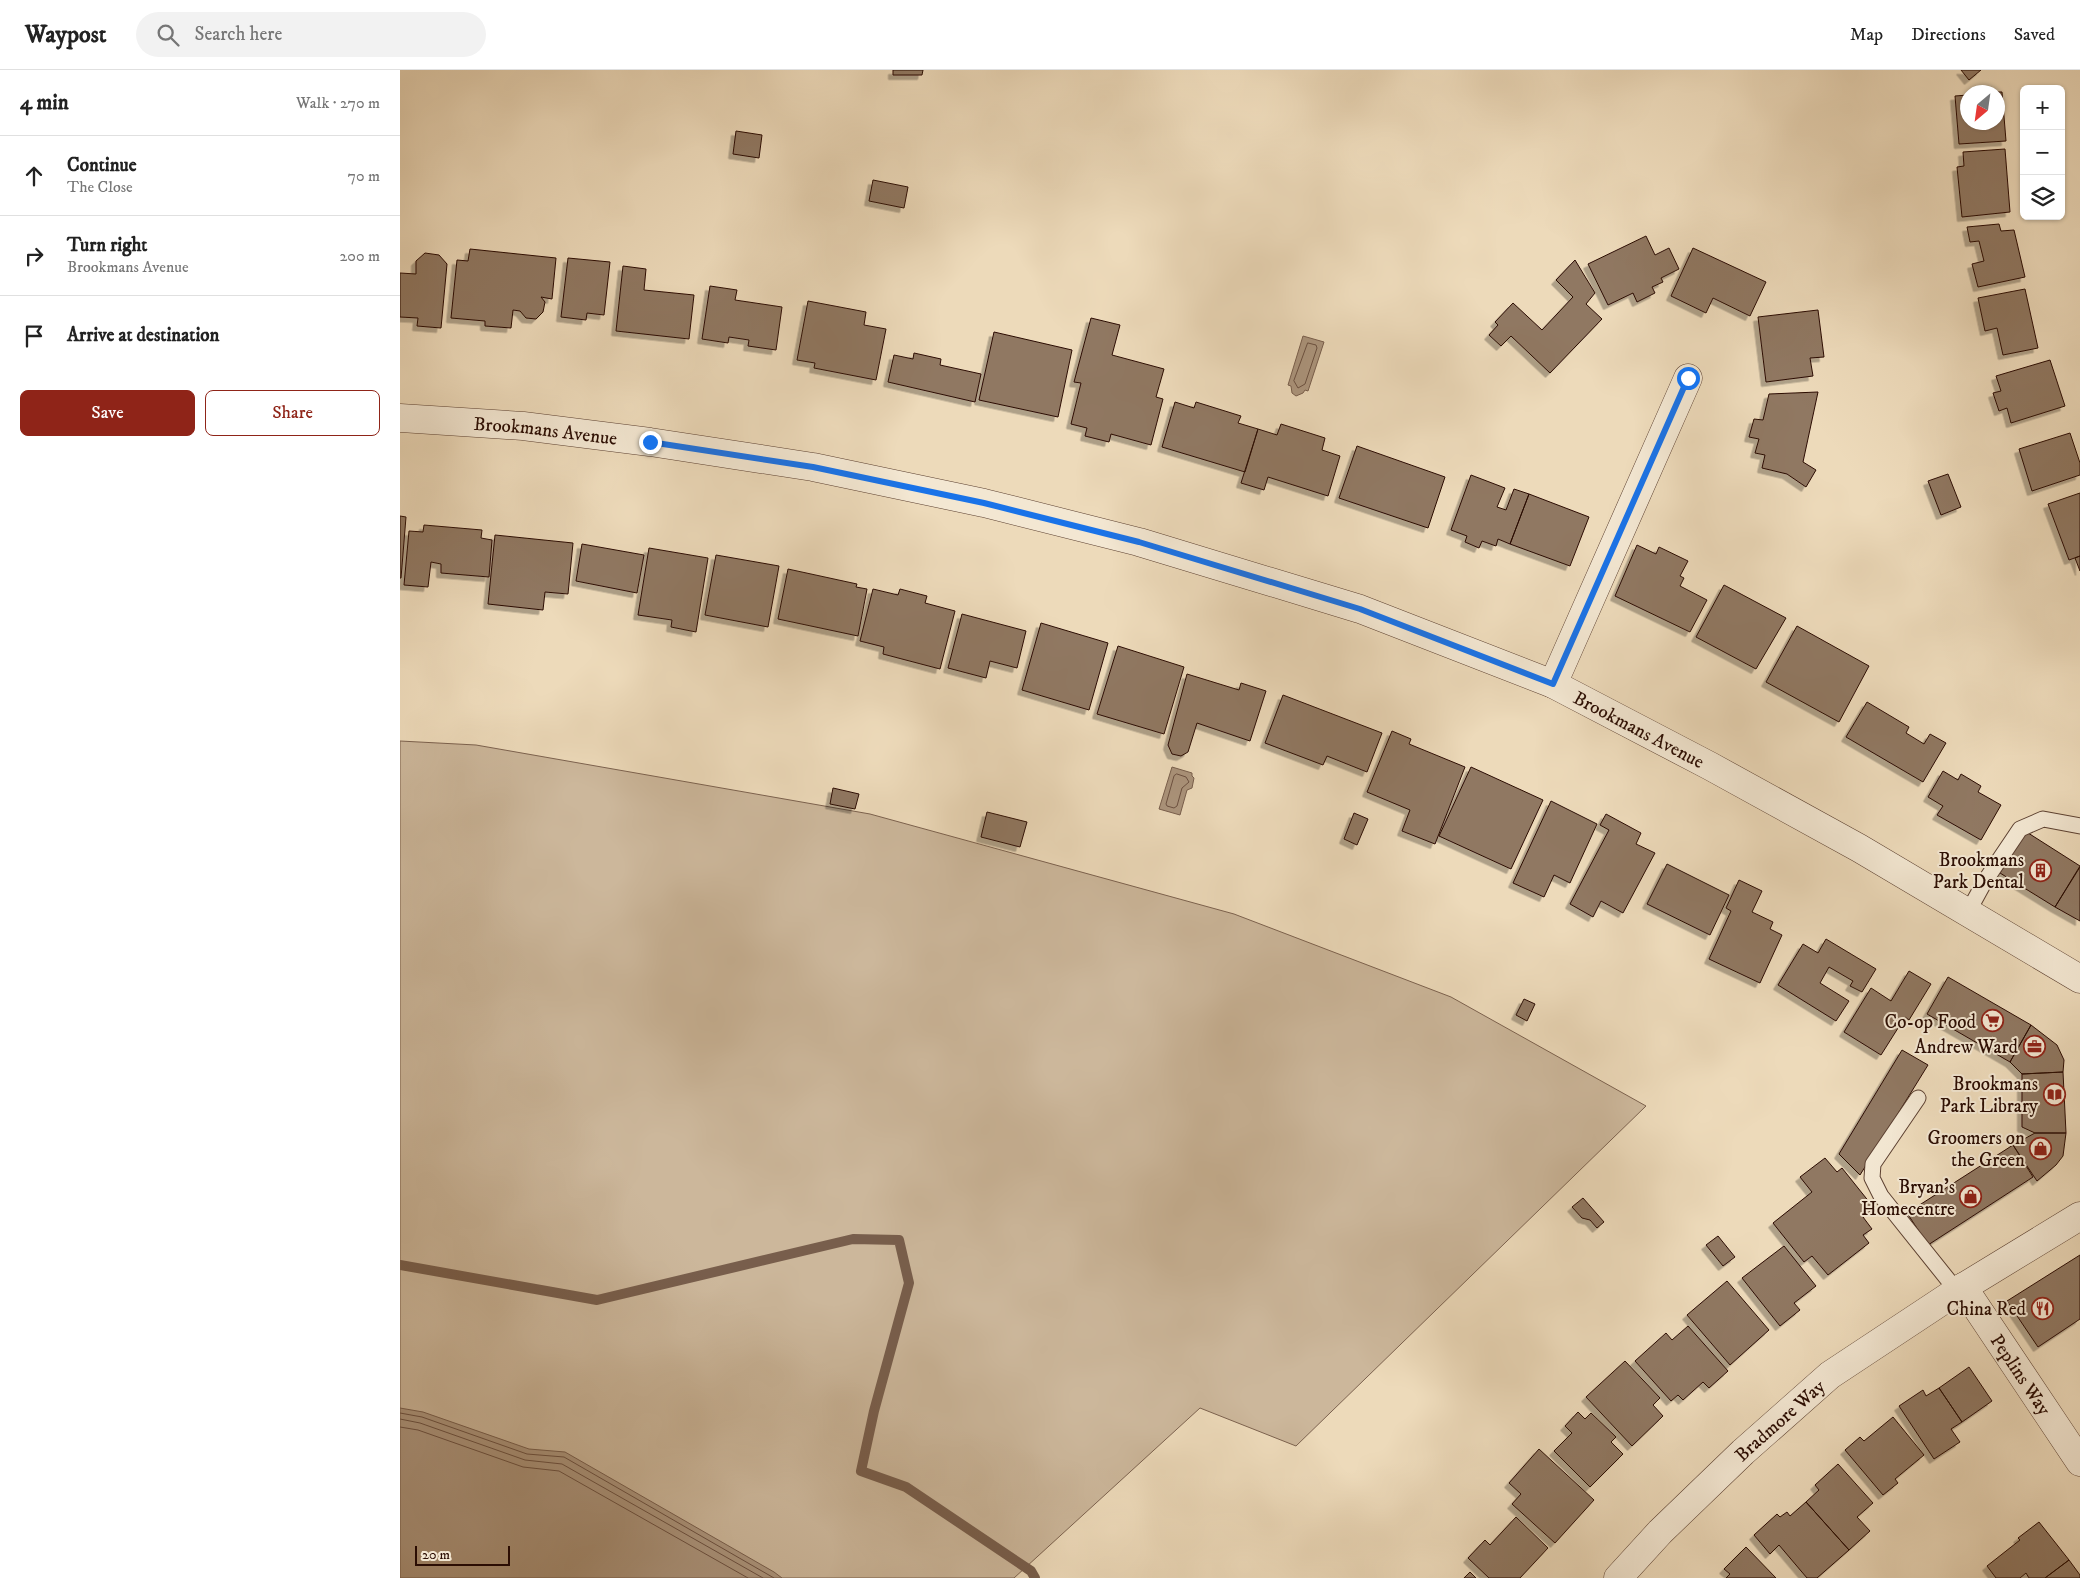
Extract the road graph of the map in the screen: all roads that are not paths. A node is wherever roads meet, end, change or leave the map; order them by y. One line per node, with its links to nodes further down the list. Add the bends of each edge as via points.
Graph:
1 (1688, 378): 3 (street)
2 (400, 418): 3 (street, Brookmans Avenue, via 522,426 650,442 813,467 984,503 1139,542 1360,609)
3 (1553, 684): 5 (street, Brookmans Avenue, via 1784,807)
4 (2080, 826): 5 (lane, via 2043,819 2020,829)
5 (1968, 912): 6 (street, Brookmans Avenue)
6 (2080, 979)
7 (1918, 1098): 9 (lane, via 1873,1164 1872,1178 1881,1196)
8 (2080, 1216): 9 (street, Bradmore Way)
9 (1960, 1289): 10 (street, Peplins Way); 11 (street, Bradmore Way, via 1830,1375 1742,1452)
10 (2080, 1462)
11 (1618, 1578)

